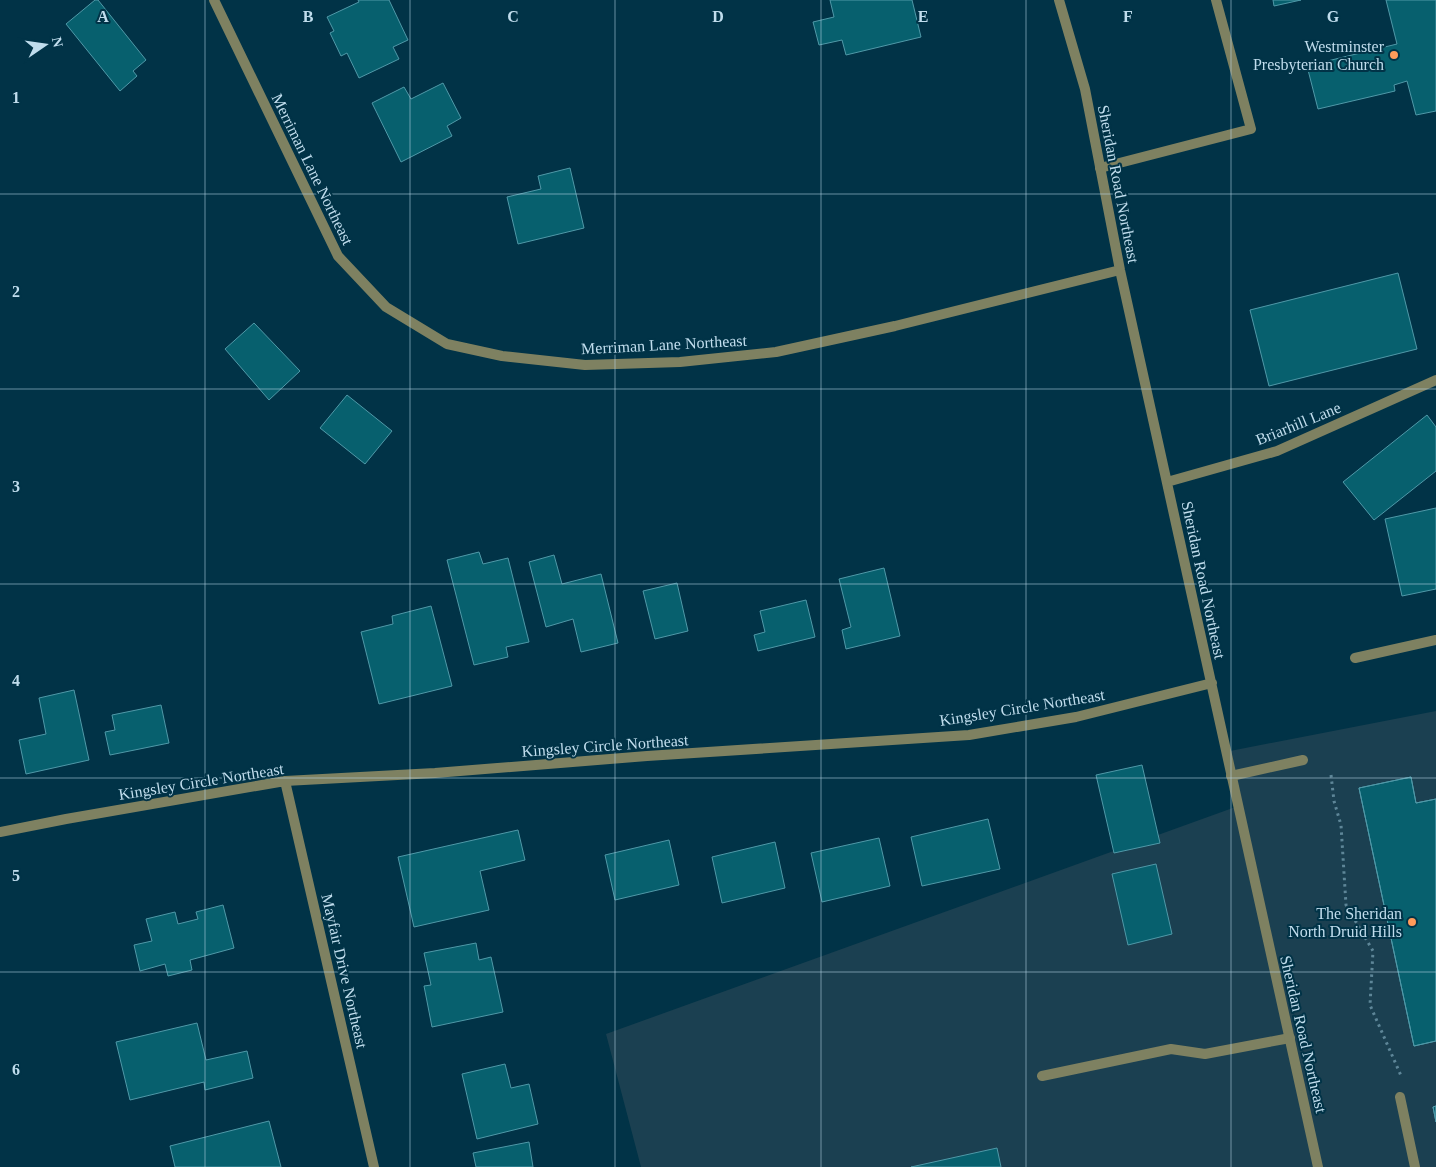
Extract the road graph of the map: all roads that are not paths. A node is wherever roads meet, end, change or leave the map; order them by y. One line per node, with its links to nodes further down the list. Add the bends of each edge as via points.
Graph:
1 (214, 0): 5 (street, Merriman Lane Northeast, via 338,256 386,307 447,344 502,356 585,365 680,362 776,352)
2 (1059, 0): 4 (street, Sheridan Road Northeast, via 1085,89)
3 (1216, 0): 4 (street, via 1251,129)
4 (1100, 168): 5 (street, Sheridan Road Northeast)
5 (1120, 270): 7 (street, Sheridan Road Northeast)
6 (1436, 380): 7 (street, Briarhill Lane, via 1277,451)
7 (1167, 482): 10 (street, Sheridan Road Northeast)
8 (1436, 640): 9 (street)
9 (1355, 658)
10 (1212, 683): 12 (street, Sheridan Road Northeast); 13 (street, Kingsley Circle Northeast, via 1076,716 969,735)
11 (1303, 760): 12 (street)
12 (1231, 776): 15 (street, Sheridan Road Northeast)
13 (285, 781): 14 (street, Kingsley Circle Northeast); 18 (street, Mayfair Drive Northeast)
14 (0, 832)
15 (1290, 1038): 16 (street, via 1205,1054 1171,1049); 19 (street, Sheridan Road Northeast)
16 (1042, 1076)
17 (1400, 1097): 20 (street)
18 (374, 1167)
19 (1318, 1167)
20 (1416, 1167)

